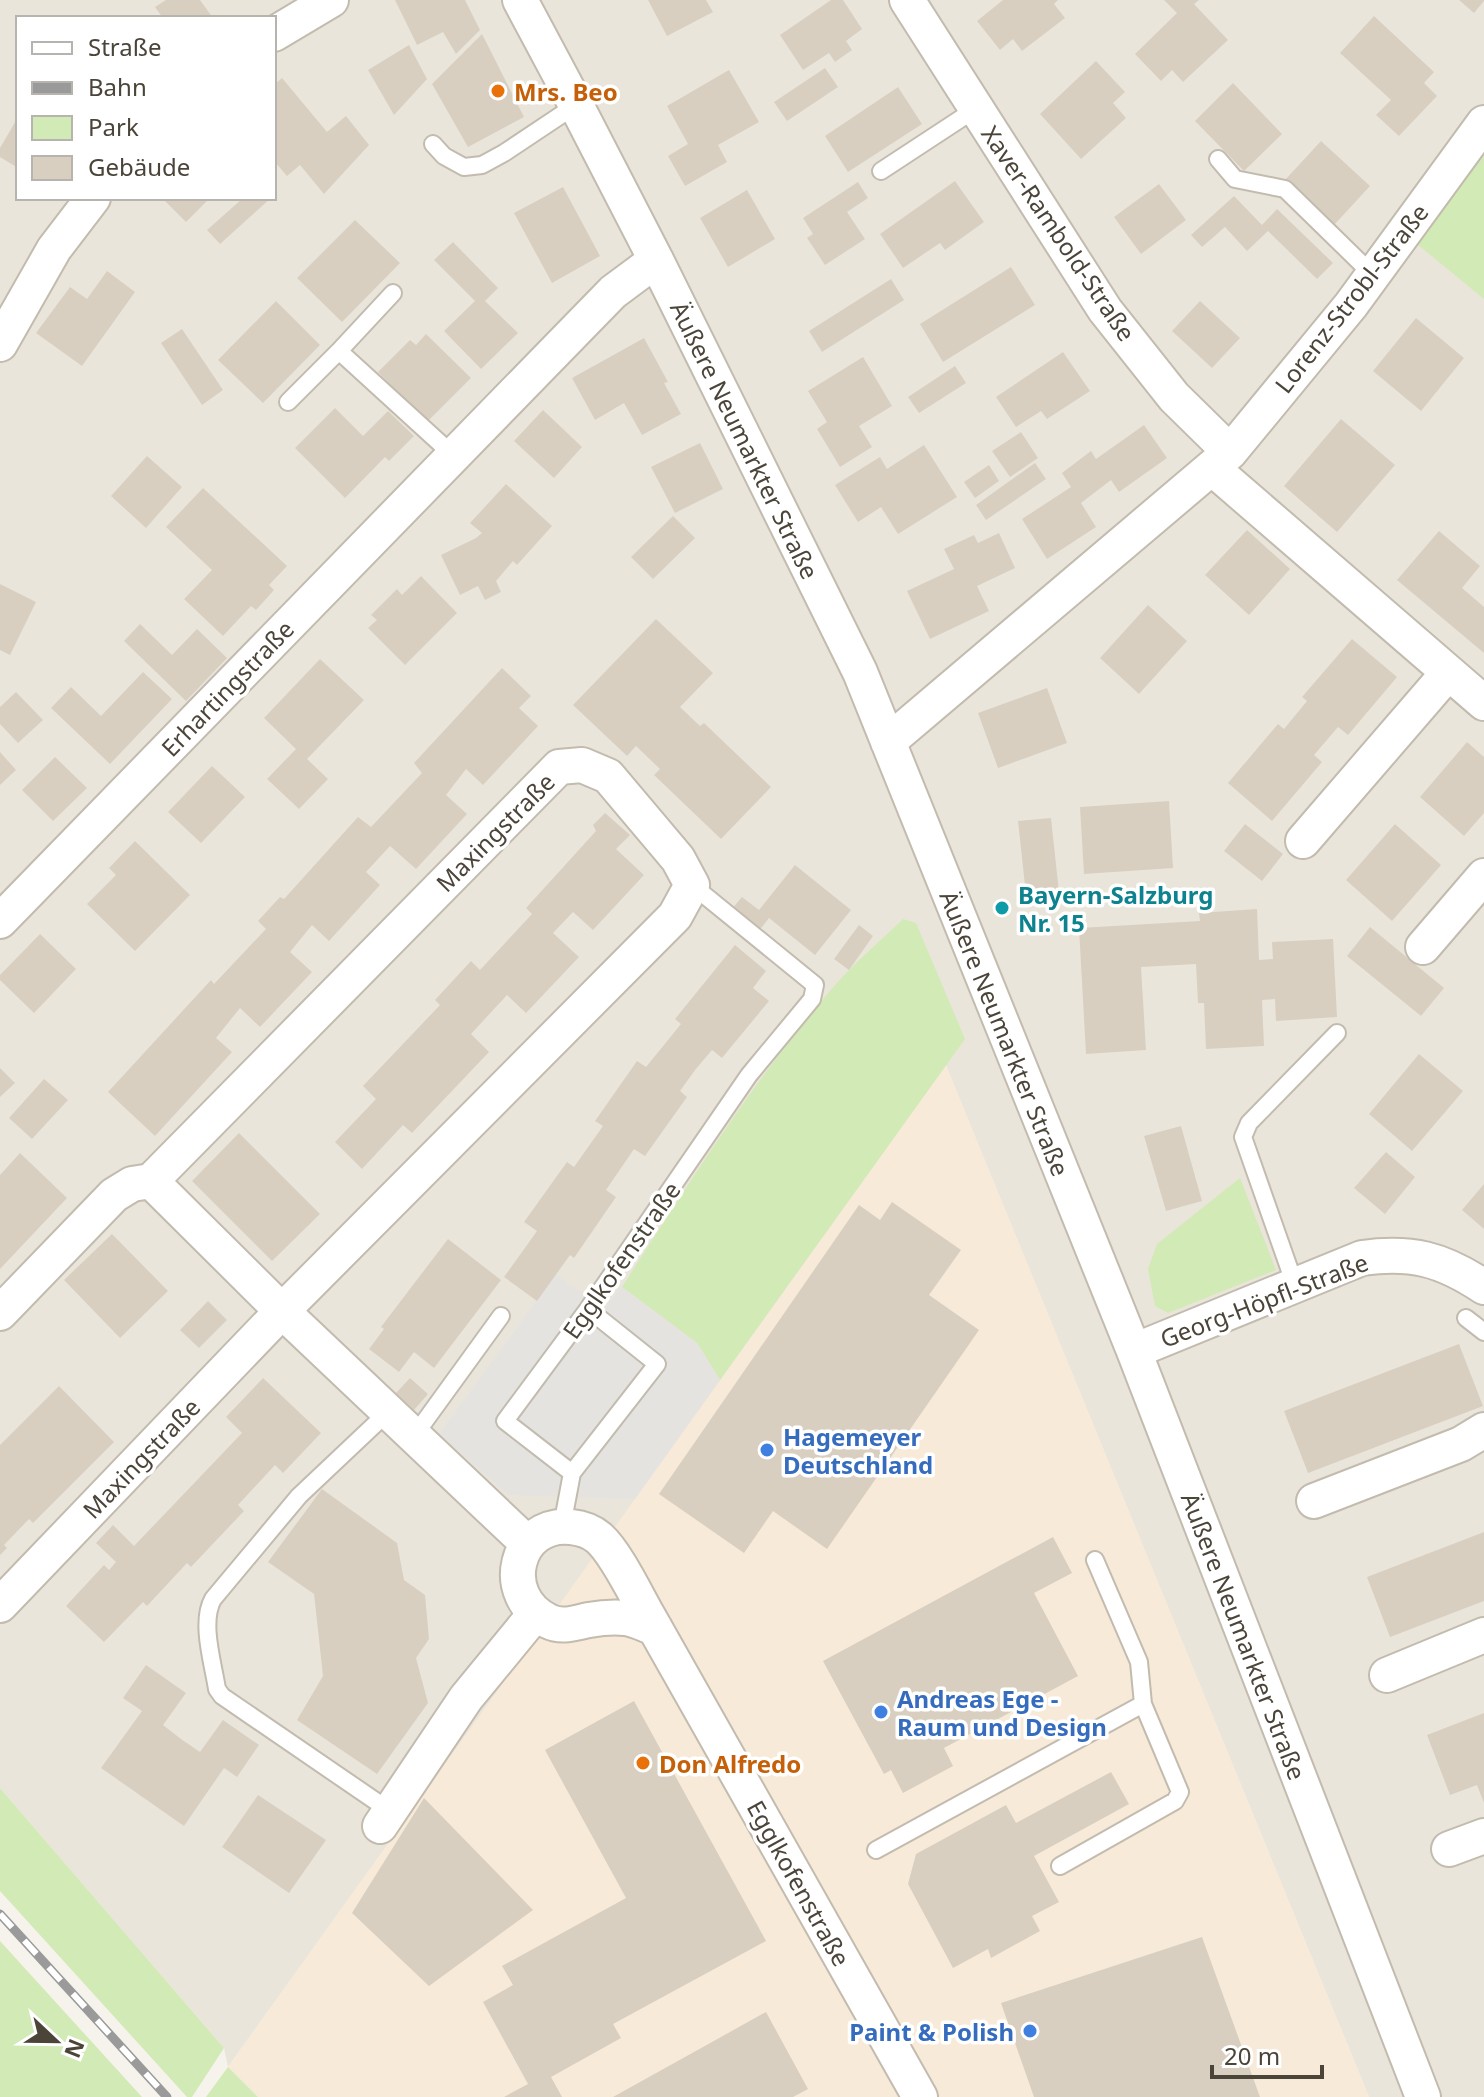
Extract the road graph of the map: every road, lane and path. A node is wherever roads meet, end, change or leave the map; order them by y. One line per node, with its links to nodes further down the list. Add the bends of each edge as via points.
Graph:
1 (331, 0): 4 (street)
2 (520, 0): 5 (street, Äußere Neumarkter Straße)
3 (907, 0): 6 (street, Xaver-Rambold-Straße)
4 (276, 33)
5 (576, 105): 8 (lane, via 482,165 464,167); 12 (street, Äußere Neumarkter Straße)
6 (977, 108): 10 (lane); 19 (street, Xaver-Rambold-Straße, via 1105,310)
7 (1484, 123): 13 (street, Lorenz-Strobl-Straße)
8 (433, 144)
9 (1218, 159): 13 (lane, via 1235,179 1285,189)
10 (881, 171)
11 (91, 200): 15 (street, via 54,249)
12 (656, 260): 18 (street, Erhartingstraße, via 613,292); 22 (street, Äußere Neumarkter Straße, via 860,672)
13 (1373, 275): 19 (street, Lorenz-Strobl-Straße)
14 (393, 293): 16 (lane)
15 (0, 344)
16 (339, 351): 17 (lane); 18 (lane)
17 (288, 402)
18 (453, 455): 26 (street, Erhartingstraße)
19 (1221, 460): 20 (street); 22 (street, Lorenz-Strobl-Straße)
20 (1448, 673): 21 (street); 23 (street)
21 (1484, 703)
22 (888, 742): 38 (street, Äußere Neumarkter Straße)
23 (1303, 841)
24 (1484, 876): 27 (street)
25 (692, 885): 29 (street, Maxingstraße, via 678,859 608,776 582,765 559,767); 32 (lane, Egglkofenstraße, via 815,985 812,999 749,1075); 33 (street, Maxingstraße, via 675,916)
26 (1, 919)
27 (1423, 947)
28 (1337, 1033): 30 (lane, via 1249,1123 1243,1137)
29 (151, 1181): 33 (street); 34 (street, Maxingstraße, via 114,1195)
30 (1295, 1285): 31 (street, Georg-Höpfl-Straße, via 1381,1255 1433,1261); 38 (street, Georg-Höpfl-Straße)
31 (1484, 1287)
32 (588, 1309): 42 (lane, Egglkofenstraße, via 505,1421); 42 (lane, via 657,1364)
33 (282, 1311): 39 (street); 47 (street, Maxingstraße)
34 (0, 1313)
35 (501, 1316): 41 (lane)
36 (1466, 1318): 37 (lane)
37 (1484, 1332)
38 (1134, 1351): 59 (street, Äußere Neumarkter Straße)
39 (388, 1412): 41 (street); 53 (lane, via 299,1496 213,1599 206,1620 222,1696)
40 (1484, 1430): 43 (street, via 1461,1444)
41 (414, 1436): 45 (street)
42 (572, 1473): 44 (lane)
43 (1314, 1501)
44 (562, 1526): 45 (street); 49 (street, Egglkofenstraße, via 598,1537)
45 (528, 1544): 48 (street, via 517,1580)
46 (1095, 1560): 52 (lane, via 1139,1662)
47 (0, 1605)
48 (535, 1614): 49 (street, via 552,1624 628,1618); 53 (street, via 466,1698)
49 (652, 1622): 58 (street, Egglkofenstraße)
50 (1484, 1635): 51 (street)
51 (1387, 1675)
52 (1143, 1704): 56 (lane); 57 (lane, via 1180,1792 1175,1801)
53 (385, 1819)
54 (1484, 1836): 55 (street)
55 (1449, 1849)
56 (876, 1850)
57 (1060, 1866)
58 (920, 2097)
59 (1423, 2097)

